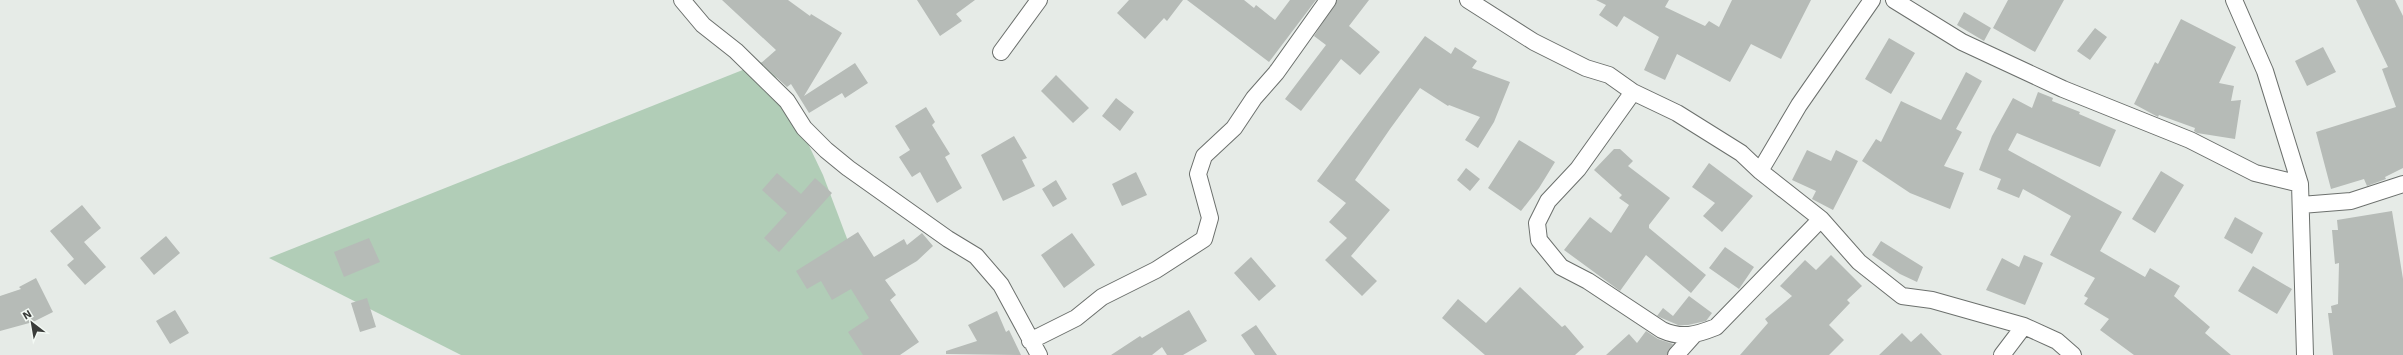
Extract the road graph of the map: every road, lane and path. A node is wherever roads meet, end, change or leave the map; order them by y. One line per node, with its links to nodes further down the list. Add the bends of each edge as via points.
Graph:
1 (682, 0): 17 (street, via 703,25 736,51 787,101 804,128 826,150 948,239 976,256 1001,285)
2 (1040, 0): 8 (street)
3 (1328, 0): 17 (street, via 1234,128 1204,156 1198,174 1210,218 1204,239 1156,270 1102,297 1076,318)
4 (1468, 0): 9 (street, via 1534,42 1586,68 1609,75)
5 (1872, 0): 10 (street, via 1799,104)
6 (1894, 0): 11 (street, via 1962,42 2062,89 2184,137 2255,173)
7 (2234, 0): 11 (street, via 2265,71)
8 (1001, 52)
9 (1634, 92): 10 (street, via 1678,113 1722,140 1741,152); 16 (street, via 1578,169 1548,201 1537,223 1538,240 1561,267 1662,330 1675,336)
10 (1760, 171): 14 (street)
11 (2300, 184): 13 (street)
12 (2403, 184): 13 (street, via 2351,201)
13 (2301, 205): 22 (street)
14 (1821, 219): 15 (street, via 1859,262 1902,296 1932,300); 16 (street, via 1716,327)
15 (2024, 326): 20 (street); 21 (street, via 2057,341)
16 (1693, 336): 19 (street)
17 (1030, 341): 18 (street)
18 (1039, 355)
19 (1676, 355)
20 (2002, 355)
21 (2073, 355)
22 (2305, 355)

